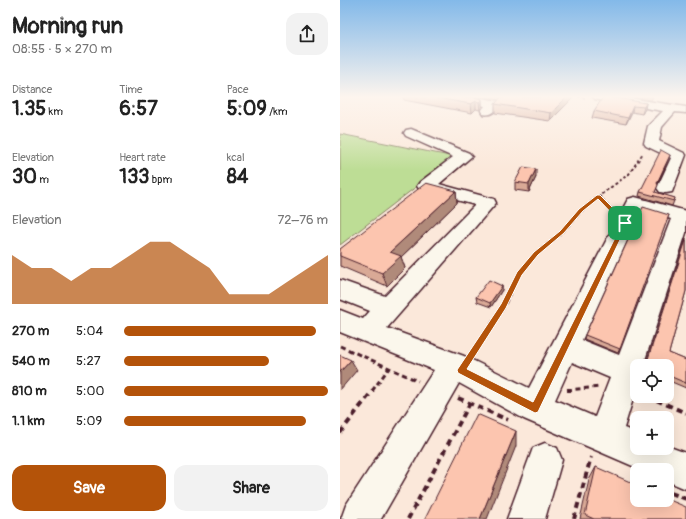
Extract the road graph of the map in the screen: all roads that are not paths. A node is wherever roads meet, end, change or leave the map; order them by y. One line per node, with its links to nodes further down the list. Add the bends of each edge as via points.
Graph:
1 (660, 121): 3 (street, via 655,126 651,143 679,156)
2 (411, 133): 5 (street, via 464,156 418,191 488,202)
3 (666, 188)
4 (340, 289): 5 (street)
5 (389, 308): 6 (street)
6 (353, 326): 9 (street)
7 (566, 346): 8 (street); 8 (street, via 635,203 682,216); 10 (street)
8 (627, 372): 11 (street)
9 (451, 375): 10 (street); 14 (street)
10 (523, 415): 11 (street)
11 (594, 452): 13 (street)
12 (545, 460): 15 (street)
13 (686, 471)
14 (360, 519)
15 (526, 519)

